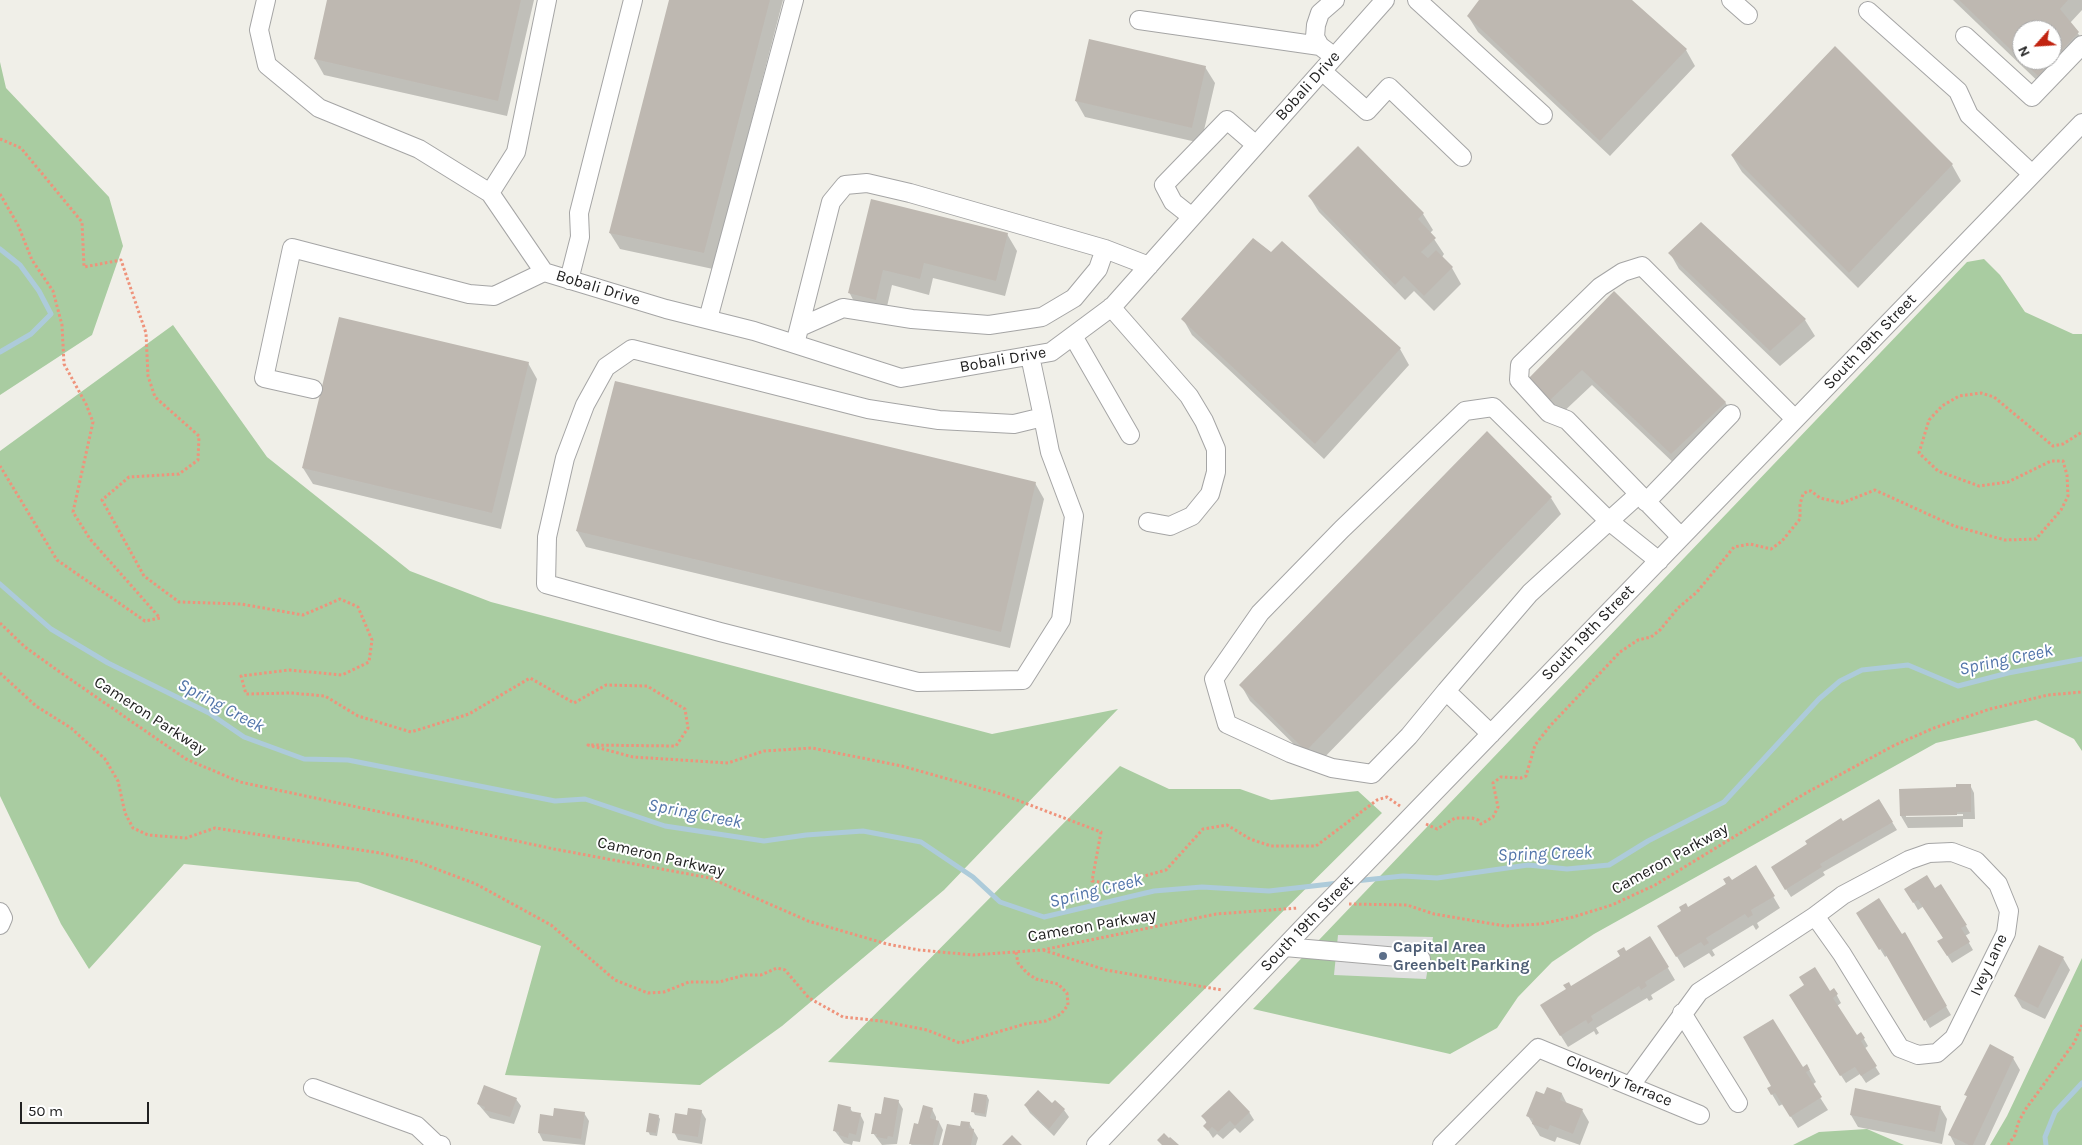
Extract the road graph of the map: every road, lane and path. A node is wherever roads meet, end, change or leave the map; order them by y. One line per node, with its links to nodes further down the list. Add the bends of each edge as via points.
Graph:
1 (266, 0): 23 (street, via 259,30 267,65 320,108 419,149)
2 (547, 0): 23 (street, via 516,152)
3 (634, 0): 29 (street, via 579,212 580,237)
4 (794, 0): 31 (street)
5 (1335, 0): 14 (street, via 1320,13 1316,25)
6 (1385, 0): 15 (street, Bobali Drive)
7 (1417, 0): 17 (street)
8 (1731, 0): 10 (street)
9 (1868, 11): 22 (street, via 1958,91 1969,115)
10 (1748, 15)
11 (1139, 20): 14 (street)
12 (1964, 36): 13 (street, via 2032,97)
13 (2082, 45)
14 (1320, 46): 15 (street)
15 (1335, 56): 16 (street, Bobali Drive)
16 (1322, 71): 20 (street, Bobali Drive); 21 (street, via 1368,111 1389,87)
17 (1543, 115)
18 (2082, 123): 22 (street, South 19th Street)
19 (0, 138): 53 (path, via 21,148 82,222 84,267 121,260 146,334 148,376 155,397 199,436 198,460 179,474 129,477 102,500 144,576 179,602 241,604 302,615 340,599 358,607 372,640 369,662 342,675 289,670 241,676 246,694 325,696 358,716 411,732 469,714 530,678 574,703 606,685 647,686 685,709 688,728 676,746 588,745 633,757 728,763 764,751 812,748 902,766 1001,794 1101,832 1092,881 1115,884 1166,870 1203,829 1228,825 1250,839 1271,846 1316,846 1377,800 1387,797)
20 (1256, 145): 25 (street, Bobali Drive); 25 (street, via 1227,120 1164,185 1173,202)
21 (1462, 157)
22 (2032, 174): 39 (street, South 19th Street)
23 (490, 193): 28 (street)
24 (0, 194): 42 (path, via 18,225 32,260 53,291 62,326 64,364 93,422 73,512 90,539 160,618 145,621 57,560)
25 (1192, 217): 27 (street, Bobali Drive)
26 (1105, 249): 27 (street); 32 (street, via 1098,268 1074,298 1042,317 989,325 912,319 843,308); 32 (street, via 910,193 867,183 845,185 831,202)
27 (1149, 266): 30 (street, Bobali Drive)
28 (544, 272): 29 (street, Bobali Drive); 36 (street, via 494,296 469,294 292,248 264,378)
29 (569, 280): 31 (street, Bobali Drive)
30 (1111, 307): 33 (street, Bobali Drive); 44 (street, via 1189,396 1216,449 1216,472 1210,494 1192,516 1170,526)
31 (708, 319): 34 (street, Bobali Drive)
32 (800, 327): 34 (street)
33 (1073, 336): 35 (street, Bobali Drive, via 1051,352); 41 (street)
34 (795, 344): 35 (street, Bobali Drive, via 901,378)
35 (1030, 356): 38 (street)
36 (313, 389)
37 (1731, 414): 43 (street)
38 (1043, 417): 38 (street, via 1050,452 1074,516 1060,620 1023,680 918,682 546,584 547,537 565,458 585,404 606,367 632,348 868,409 939,420 1014,424)
39 (1795, 419): 43 (street, via 1642,266 1623,272 1600,287 1520,365 1520,380 1549,413 1567,420); 46 (street, South 19th Street)
40 (2082, 432): 53 (path, via 2063,444 2053,446 1994,397 1981,393 1960,396 1942,406 1929,420 1919,453 1938,471 1979,486 2008,482 2051,461 2063,461 2068,475 2068,496 2061,510 2036,539 2005,540 1954,526 1875,490 1842,503 1820,498 1808,491 1800,504 1800,519 1782,541 1771,549 1750,544 1734,547 1660,630 1620,652 1550,726 1535,745 1526,776 1500,777 1493,783 1498,807 1493,817 1482,824 1478,820 1455,818 1431,829)
41 (1130, 435)
42 (0, 466)
43 (1642, 498): 45 (street); 46 (street)
44 (1148, 522)
45 (1609, 522): 47 (street); 50 (street, via 1530,593); 50 (street, via 1493,407 1465,411 1260,613 1214,679 1227,724 1332,768 1372,774)
46 (1681, 537): 47 (street, South 19th Street)
47 (1658, 560): 52 (street, South 19th Street)
48 (0, 623): 61 (path, Cameron Parkway, via 25,647 186,759 240,782 535,845 710,878 808,921 887,944 973,955)
49 (0, 673): 61 (path, via 36,706 71,728 105,759 118,781 132,828 148,835 186,838 215,828 380,853 418,862 476,884 551,925 615,980 648,993 664,992 689,982 761,976 777,968 785,970 809,998 843,1016 927,1030 960,1043 1046,1021 1068,1006 1067,993 1058,984 1028,973 1018,963)
50 (1446, 691): 52 (street)
51 (2082, 692): 54 (path, Cameron Parkway, via 2048,695 1998,706 1893,746 1806,793 1655,885 1612,905 1573,917 1541,924 1505,926 1434,914 1407,905)
52 (1491, 734): 53 (street, South 19th Street)
53 (1413, 814): 55 (street, South 19th Street, bridge, via 1361,868)
54 (1345, 905)
55 (1311, 911): 59 (street, South 19th Street); 60 (path, Cameron Parkway, via 1216,914)
56 (0, 912): 58 (street, via 3,918)
57 (1815, 916): 57 (street, Ivey Lane, via 1843,895 1909,860 1929,853 1952,852 1976,861 1987,872 1998,884 2008,911 2006,933 1954,1038 1937,1053 1918,1055 1900,1048); 64 (street, Ivey Lane, via 1699,992)
58 (0, 925)
59 (1285, 947): 62 (street); 63 (street, South 19th Street)
60 (1042, 950): 61 (path, Cameron Parkway); 63 (path, via 1106,970)
61 (1016, 952)
62 (1421, 959)
63 (1240, 994): 71 (street, South 19th Street)
64 (1682, 1013): 66 (street, Ivey Lane); 68 (street)
65 (2082, 1025): 73 (path, via 2074,1043 2025,1110)
66 (1631, 1085): 69 (street, Cloverly Terrace); 72 (street, Cloverly Terrace, via 1538,1048)
67 (313, 1088): 70 (street, via 417,1126)
68 (1738, 1103)
69 (1700, 1115)
70 (437, 1145)
71 (1096, 1145)
72 (1442, 1145)
73 (2008, 1145)

